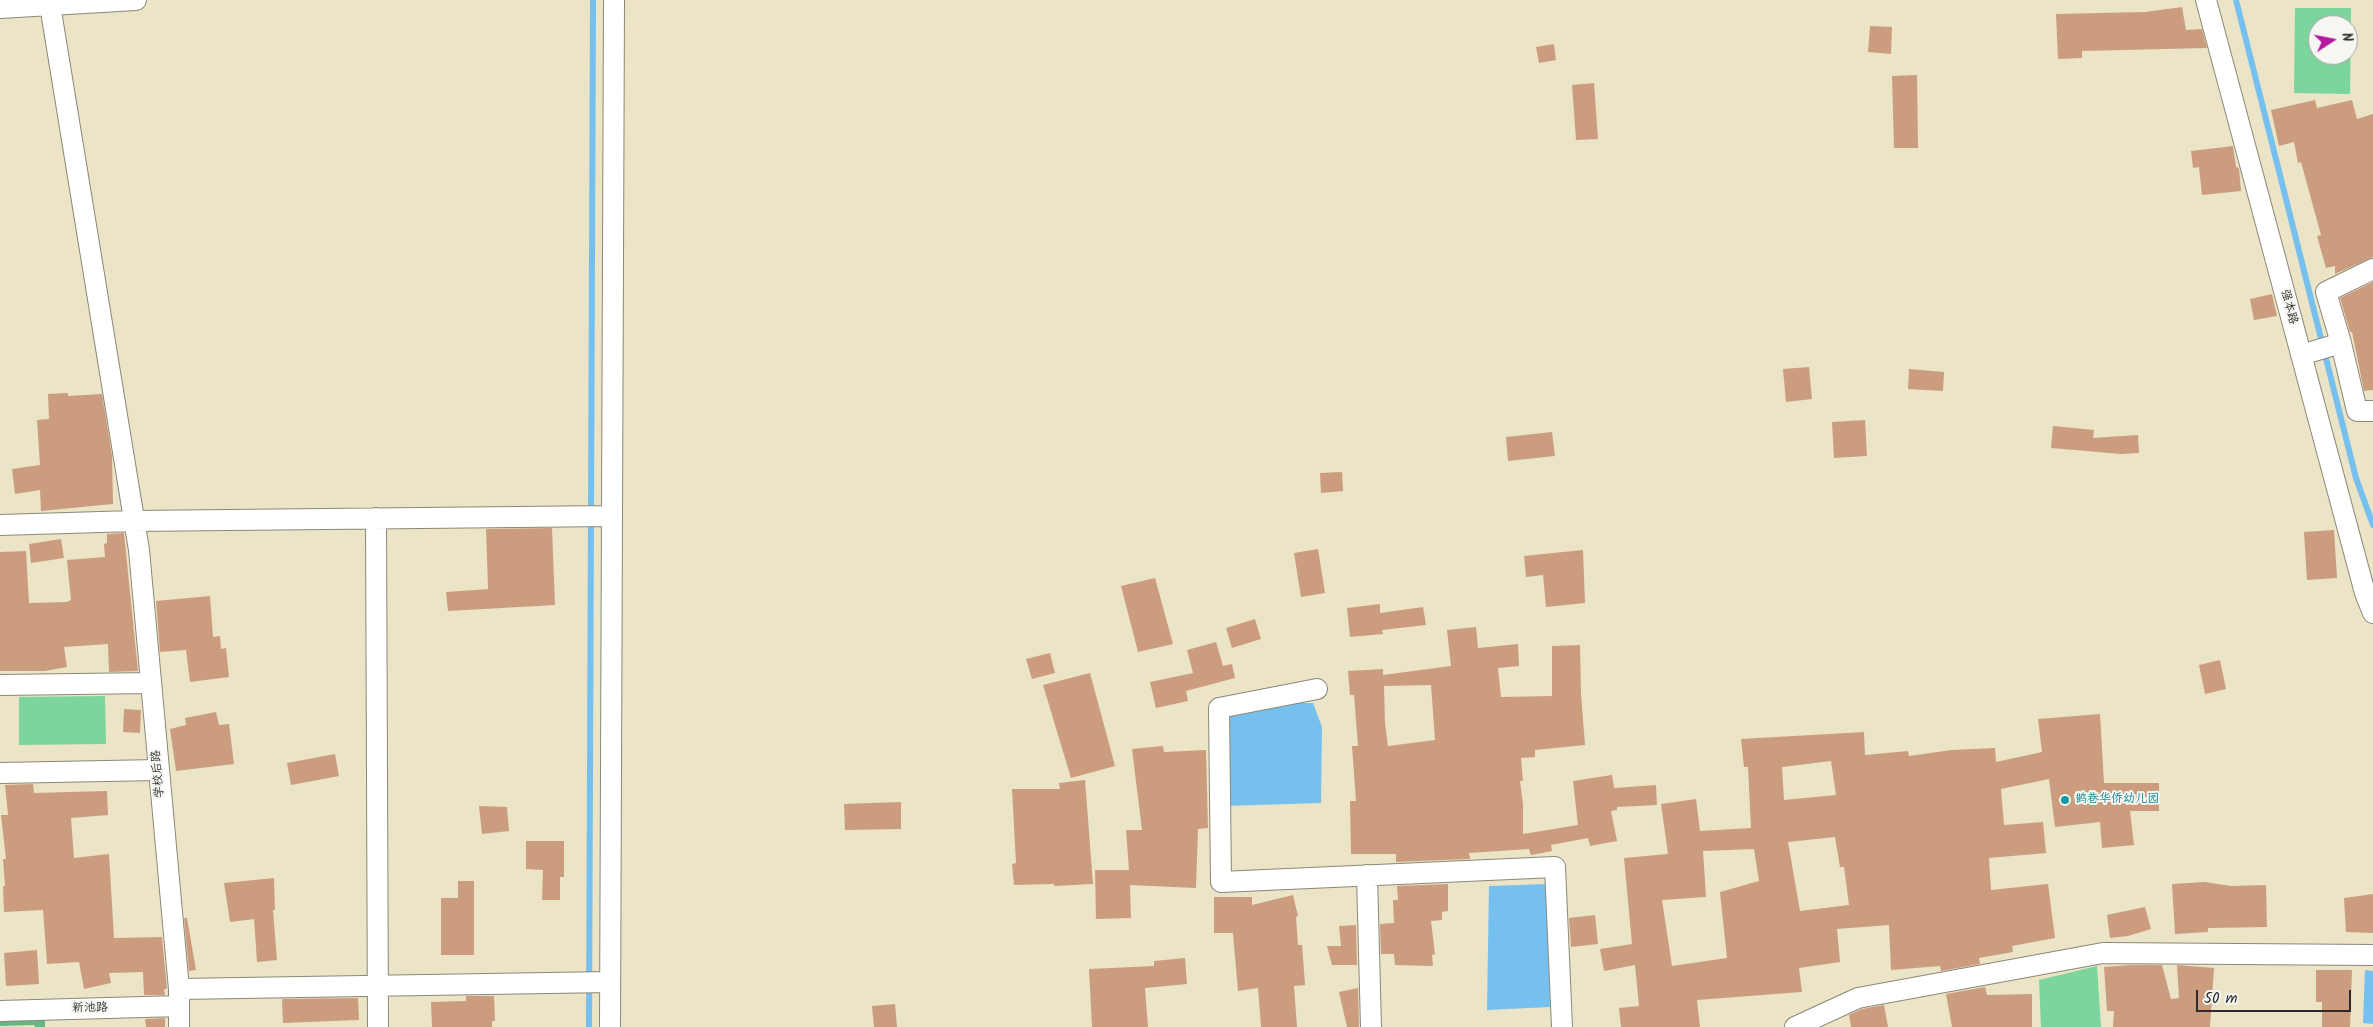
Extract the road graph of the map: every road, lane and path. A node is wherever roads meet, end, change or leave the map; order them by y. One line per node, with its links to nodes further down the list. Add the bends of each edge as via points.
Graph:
1 (136, 0): 4 (street)
2 (614, 0): 9 (street)
3 (2206, 0): 7 (street, 强本路)
4 (50, 5): 5 (street); 11 (street, 学校后路)
5 (0, 8)
6 (2373, 269): 7 (street, via 2326,292)
7 (2322, 349): 8 (street, via 2357,411); 13 (street, 强本路, via 2365,593)
8 (2373, 411)
9 (598, 516): 10 (street); 21 (street)
10 (376, 518): 11 (street); 22 (street)
11 (134, 521): 12 (street); 14 (street, 学校后路)
12 (0, 525)
13 (2373, 613)
14 (151, 683): 15 (street); 17 (street, 学校后路)
15 (0, 684)
16 (1317, 690): 19 (street, via 1219,708 1221,882)
17 (159, 770): 18 (street); 23 (street, 学校后路)
18 (0, 773)
19 (1367, 876): 28 (street); 29 (street, via 1555,867)
20 (2373, 955): 30 (street, via 2102,952 1858,998)
21 (596, 982): 22 (street, 新池路); 27 (street)
22 (378, 986): 23 (street, 新池路); 26 (street)
23 (179, 998): 24 (street, 新池路); 25 (street, 学校后路)
24 (0, 1011)
25 (179, 1027)
26 (378, 1027)
27 (610, 1027)
28 (1371, 1027)
29 (1562, 1027)
30 (1795, 1027)

